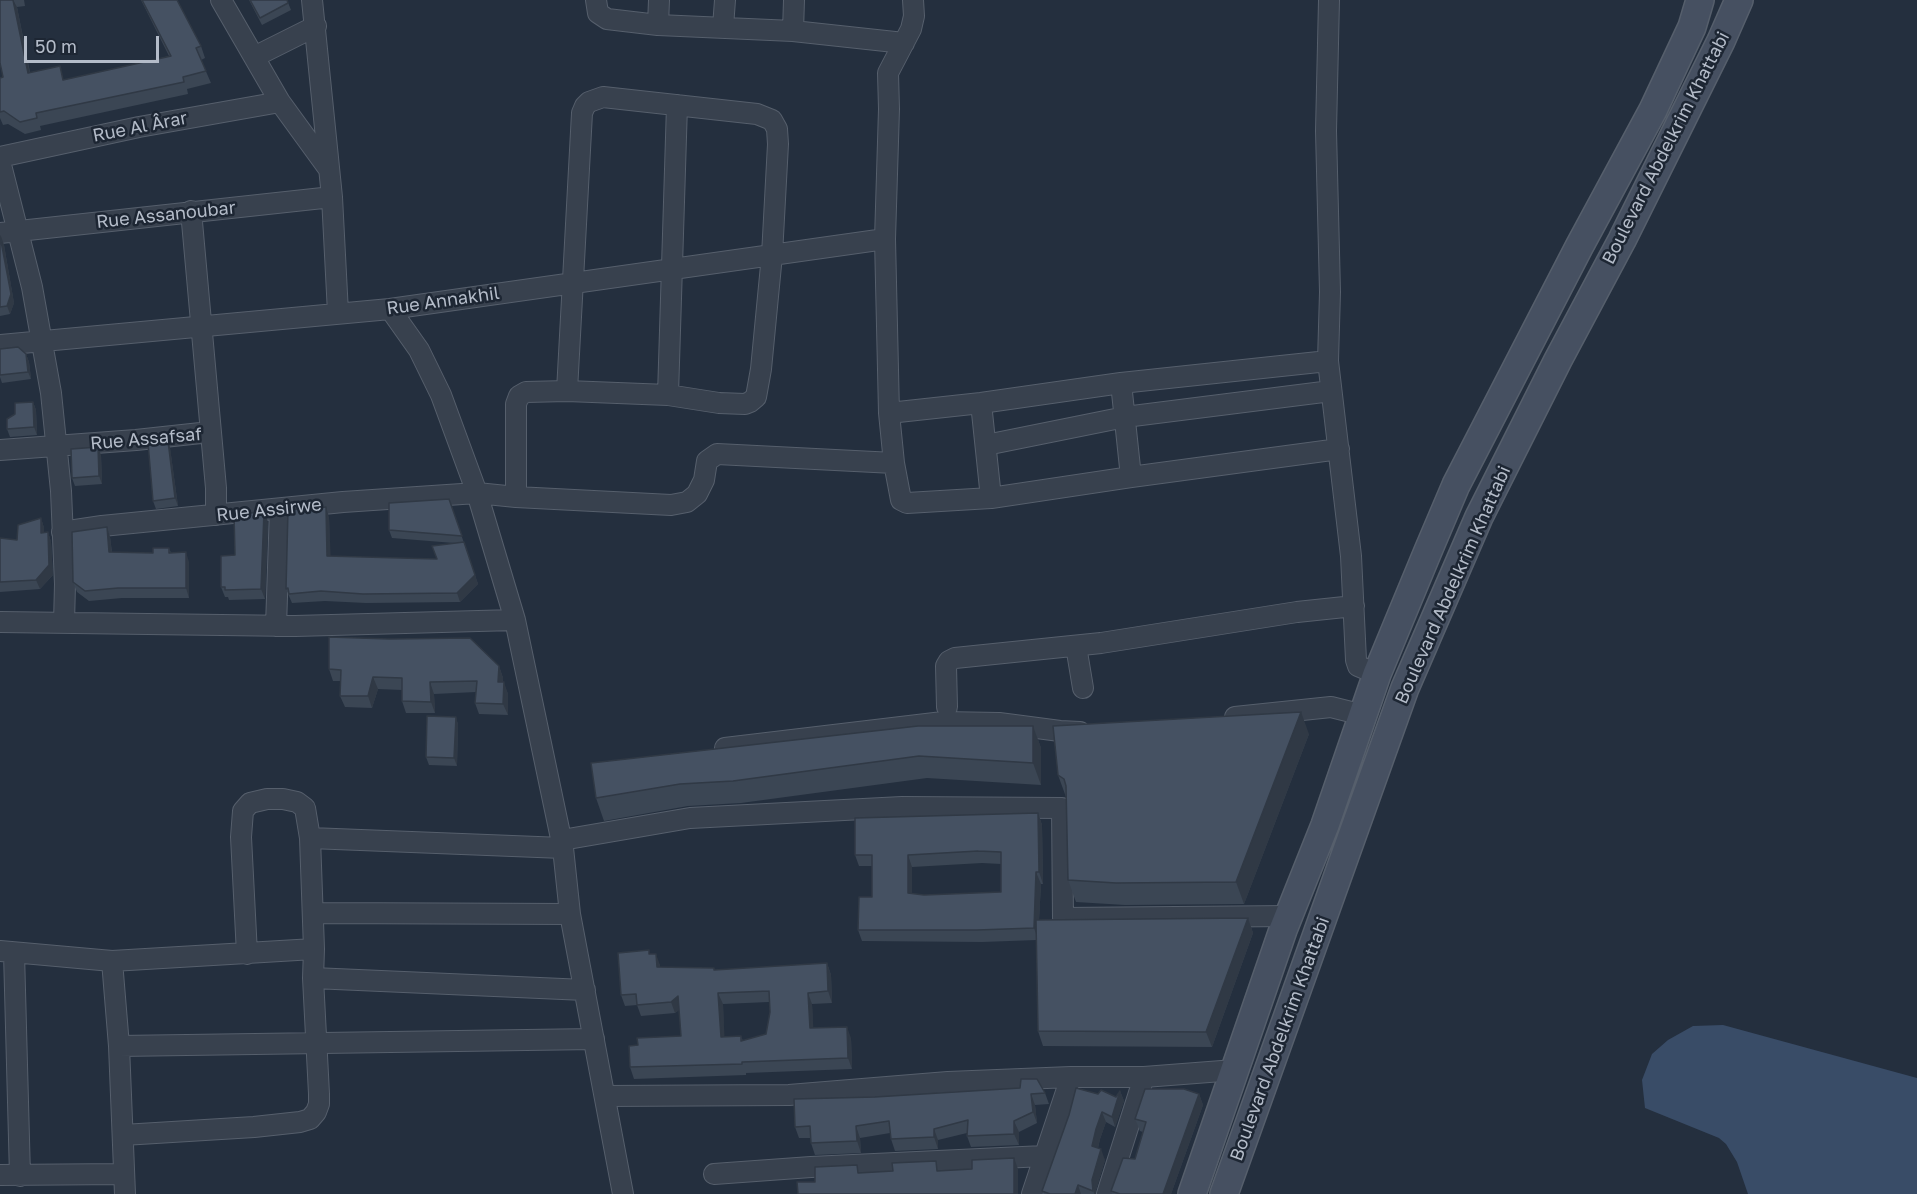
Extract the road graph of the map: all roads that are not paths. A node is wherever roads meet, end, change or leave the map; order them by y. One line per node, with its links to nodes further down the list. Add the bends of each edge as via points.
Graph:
1 (221, 0): 16 (street)
2 (312, 0): 12 (street)
3 (596, 0): 11 (street, via 603,18)
4 (659, 0): 11 (street)
5 (726, 0): 13 (street)
6 (794, 0): 14 (street)
7 (914, 0): 15 (street, via 913,23)
8 (1329, 0): 35 (street)
9 (1700, 0): 19 (street, Boulevard Abdelkrim Khattabi, via 1685,42)
10 (1739, 0): 20 (street, Boulevard Abdelkrim Khattabi)
11 (658, 25): 13 (street)
12 (316, 26): 16 (street); 22 (street)
13 (723, 27): 14 (street)
14 (793, 31): 15 (street)
15 (904, 43): 26 (street, via 888,74)
16 (254, 57): 17 (street)
17 (280, 102): 21 (street, Rue Al Ârar, via 139,126); 22 (street)
18 (677, 105): 27 (street, via 757,114 775,123 778,144); 28 (street); 29 (street, via 603,97 585,106)
19 (1640, 134): 20 (street); 62 (street, Boulevard Abdelkrim Khattabi, via 1456,485)
20 (1667, 148): 100 (street, Boulevard Abdelkrim Khattabi, via 1479,517 1410,678)
21 (0, 159): 25 (street)
22 (328, 168): 23 (street)
23 (332, 197): 24 (street, Rue Assanoubar); 31 (street)
24 (191, 211): 25 (street, Rue Assanoubar); 32 (street)
25 (9, 232): 33 (street, via 32,287)
26 (885, 239): 27 (street, Rue Annakhil); 41 (street)
27 (772, 255): 28 (street, Rue Annakhil); 39 (street, via 756,397 745,404 719,404)
28 (673, 269): 29 (street, Rue Annakhil); 39 (street)
29 (573, 283): 30 (street, Rue Annakhil); 37 (street)
30 (390, 309): 31 (street, Rue Annakhil); 50 (street, via 414,340 430,370)
31 (338, 314): 32 (street, Rue Annakhil)
32 (202, 326): 33 (street, Rue Annakhil); 43 (street)
33 (42, 341): 34 (street, Rue Annakhil); 45 (street)
34 (0, 345)
35 (1328, 361): 36 (street); 38 (street)
36 (1121, 383): 40 (street); 42 (street)
37 (567, 391): 39 (street); 51 (street, via 526,392 518,398)
38 (1331, 391): 42 (street); 46 (street)
39 (668, 395)
40 (981, 403): 41 (street); 44 (street)
41 (889, 413): 48 (street)
42 (1125, 417): 44 (street); 49 (street)
43 (210, 432): 45 (street, Rue Assafsaf); 54 (street, Rue Assafsaf)
44 (986, 445): 52 (street)
45 (55, 446): 47 (street, Rue Assafsaf); 55 (street)
46 (1339, 449): 49 (street); 56 (street)
47 (0, 450)
48 (894, 463): 51 (street, Rue Assirwe, via 717,454 707,461 704,480 697,494 687,502 671,505); 52 (street, via 904,503)
49 (1131, 477): 52 (street)
50 (477, 493): 51 (street, Rue Assirwe); 53 (street, Rue Assirwe); 57 (street)
51 (516, 497)
52 (990, 498)
53 (280, 509): 54 (street, Rue Assirwe); 60 (street)
54 (216, 515): 55 (street, Rue Assirwe)
55 (62, 532): 59 (street)
56 (1354, 606): 61 (street); 62 (street, via 1358,666)
57 (515, 620): 60 (street); 70 (street)
58 (0, 622): 59 (street)
59 (64, 622): 60 (street)
60 (276, 626)
61 (1076, 646): 63 (street); 64 (street, via 955,658 946,666)
62 (1377, 674): 65 (street, Boulevard Abdelkrim Khattabi)
63 (1083, 688)
64 (947, 706)
65 (1363, 715): 66 (street, via 1331,707); 73 (street, Boulevard Abdelkrim Khattabi)
66 (1221, 719)
67 (1098, 732): 68 (street, via 943,722)
68 (708, 750)
69 (310, 838): 70 (street); 71 (street); 76 (street, via 305,808 297,802 267,799 245,806 241,837)
70 (563, 844): 72 (street); 73 (street, via 690,818 902,807 1062,808 1063,918)
71 (313, 913): 72 (street); 74 (street)
72 (570, 914): 79 (street)
73 (1289, 916): 83 (street, Boulevard Abdelkrim Khattabi)
74 (314, 949): 76 (street); 78 (street)
75 (7, 952): 77 (street); 93 (street)
76 (247, 954): 77 (street)
77 (112, 961): 82 (street)
78 (313, 978): 79 (street); 81 (street)
79 (585, 990): 80 (street)
80 (594, 1039): 81 (street); 86 (street)
81 (317, 1044): 82 (street); 87 (street, via 319,1104 310,1119 254,1127)
82 (119, 1046): 87 (street)
83 (1235, 1070): 85 (street); 88 (street, Boulevard Abdelkrim Khattabi)
84 (1071, 1077): 85 (street); 86 (street, via 789,1095); 89 (street)
85 (1144, 1077): 97 (street)
86 (605, 1096): 95 (street)
87 (123, 1135): 90 (street)
88 (1207, 1152): 98 (street, Boulevard Abdelkrim Khattabi); 99 (street)
89 (1044, 1156): 91 (street); 96 (street)
90 (123, 1174): 93 (street); 94 (street)
91 (714, 1174)
92 (0, 1175): 93 (street)
93 (20, 1176)
94 (125, 1194)
95 (623, 1194)
96 (1032, 1194)
97 (1107, 1194)
98 (1192, 1194)
99 (1199, 1194)
100 (1224, 1194)

